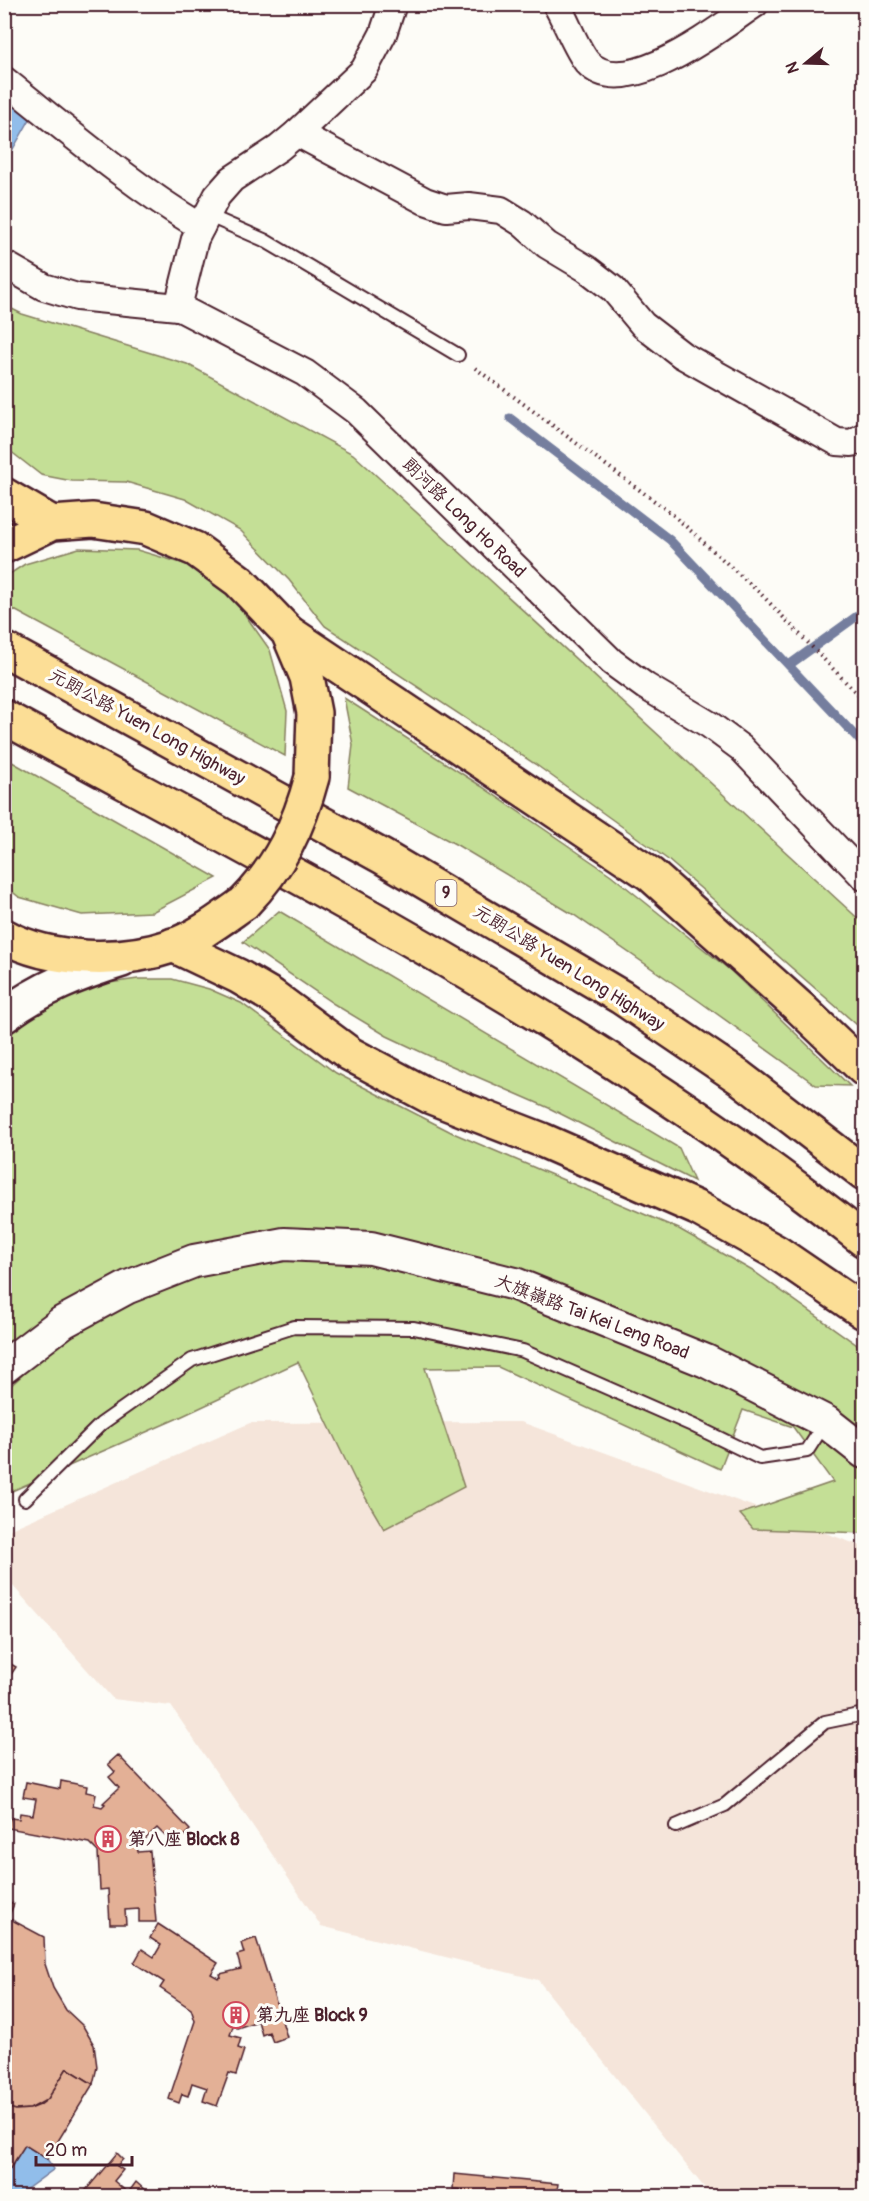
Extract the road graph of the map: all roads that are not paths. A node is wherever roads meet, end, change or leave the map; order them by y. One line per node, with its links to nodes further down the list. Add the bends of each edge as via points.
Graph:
1 (393, 4): 5 (street, via 364,70)
2 (556, 4): 3 (street, via 586,62 603,74 643,70 681,52)
3 (755, 4)
4 (4, 80): 6 (street, via 174,210)
5 (297, 133): 6 (street, via 232,178); 10 (street, via 425,201 446,208 501,210 613,289 643,325 682,355 837,442 852,443)
6 (204, 221): 8 (street, via 195,239); 9 (lane, via 264,240)
7 (4, 264): 8 (street, 朗河路 Long Ho Road, via 44,287 77,297)
8 (178, 307): 17 (street, 朗河路 Long Ho Road, via 305,373 356,411 612,662 741,748)
9 (458, 355)
10 (864, 436)
11 (4, 495): 12 (main road)
12 (52, 523): 13 (main road); 14 (main road, via 93,520 146,528 195,549 239,581)
13 (4, 546)
14 (288, 632): 19 (main road, bridge, via 308,677 314,713 312,777 303,811 263,883 244,903 213,925); 22 (main road, via 650,874)
15 (4, 650): 23 (main road, 元朗公路 Yuen Long Highway / 9, via 392,862 621,997 739,1077)
16 (4, 717): 24 (main road, via 530,1009 692,1112)
17 (864, 877)
18 (4, 936): 20 (main road, via 54,953 95,958)
19 (173, 945): 20 (main road); 25 (main road, via 272,996 350,1054 429,1096 542,1140 706,1213 776,1252)
20 (141, 954): 21 (main road, via 80,973)
21 (4, 1016)
22 (864, 1069)
23 (864, 1173)
24 (864, 1240)
25 (864, 1312)
26 (5, 1366): 27 (street, 大旗嶺路 Tai Kei Leng Road, via 63,1322 128,1287 194,1261 284,1244 371,1248 515,1284 706,1361)
27 (826, 1422): 28 (street, 大旗嶺路 Tai Kei Leng Road); 29 (lane, via 807,1451 760,1458 523,1351 414,1328 294,1327 192,1360 101,1424)
28 (864, 1452)
29 (25, 1499)
30 (864, 1714): 31 (lane, via 825,1722 725,1805)
31 (676, 1826)

